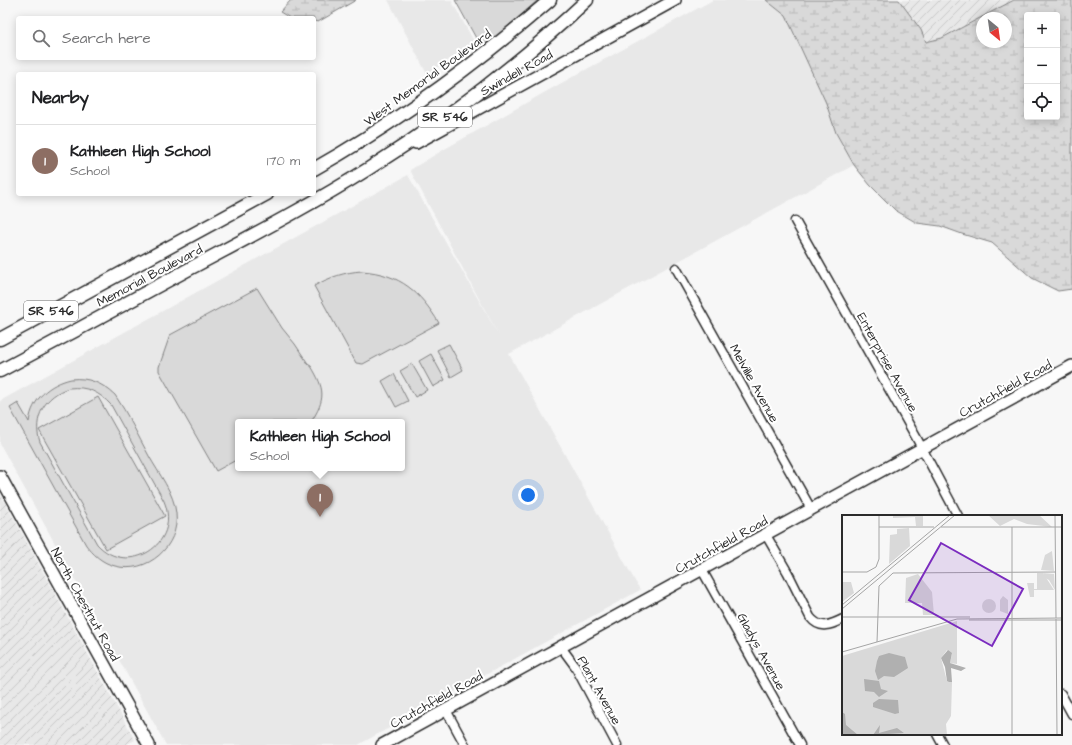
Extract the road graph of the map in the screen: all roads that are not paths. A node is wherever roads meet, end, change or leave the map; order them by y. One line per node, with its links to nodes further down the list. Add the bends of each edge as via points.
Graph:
1 (550, 0): 4 (main road, West Memorial Boulevard / SR 546, via 432,94)
2 (587, 0): 5 (main road, SR 546, via 495,79)
3 (675, 0): 5 (street, Swindell Road)
4 (316, 167)
5 (370, 168): 11 (main road, Memorial Boulevard / SR 546, via 290,215)
6 (263, 196): 9 (main road, Memorial Boulevard / SR 546)
7 (795, 220): 12 (street, Enterprise Avenue)
8 (676, 268): 14 (street, Melville Avenue)
9 (0, 339)
10 (1072, 366): 12 (street, Crutchfield Road)
11 (0, 371)
12 (922, 449): 14 (street, Crutchfield Road); 15 (street, Enterprise Avenue)
13 (0, 476): 24 (street, North Chestnut Road)
14 (811, 509): 16 (street, Crutchfield Road)
15 (957, 515)
16 (766, 535): 17 (street, Crutchfield Road); 18 (street, via 814,623 829,625)
17 (702, 570): 19 (street, Crutchfield Road); 28 (street, Gladys Avenue)
18 (842, 618)
19 (561, 647): 21 (street, Crutchfield Road); 27 (street, Plant Avenue, via 575,666)
20 (1062, 696): 22 (street)
21 (446, 710): 25 (street, Crutchfield Road); 26 (street)
22 (1072, 714)
23 (938, 735): 29 (street)
24 (149, 745)
25 (382, 745)
26 (465, 745)
27 (617, 745)
28 (800, 745)
29 (944, 745)

